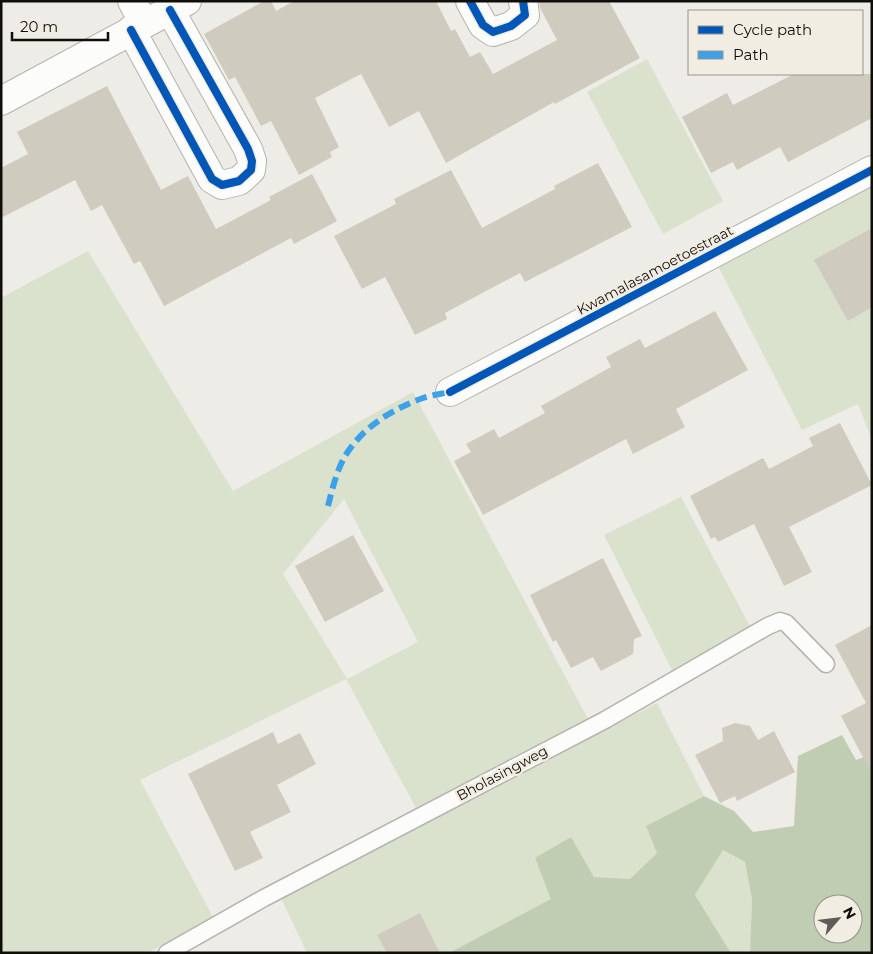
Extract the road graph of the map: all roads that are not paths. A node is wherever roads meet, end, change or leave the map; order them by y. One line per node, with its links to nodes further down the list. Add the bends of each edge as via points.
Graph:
1 (470, 1): 2 (street, via 483,25 493,32 511,26 525,15)
2 (523, 1)
3 (178, 6): 4 (street); 4 (street, via 248,149 251,170 239,181 222,185 212,178)
4 (136, 18): 5 (street)
5 (1, 101)
6 (872, 170): 7 (street, Kwamalasamoetoestraat)
7 (450, 392)
8 (826, 664): 9 (lane, Bholasingweg, via 786,624 780,622 768,626 605,720 264,898)
9 (167, 953)

